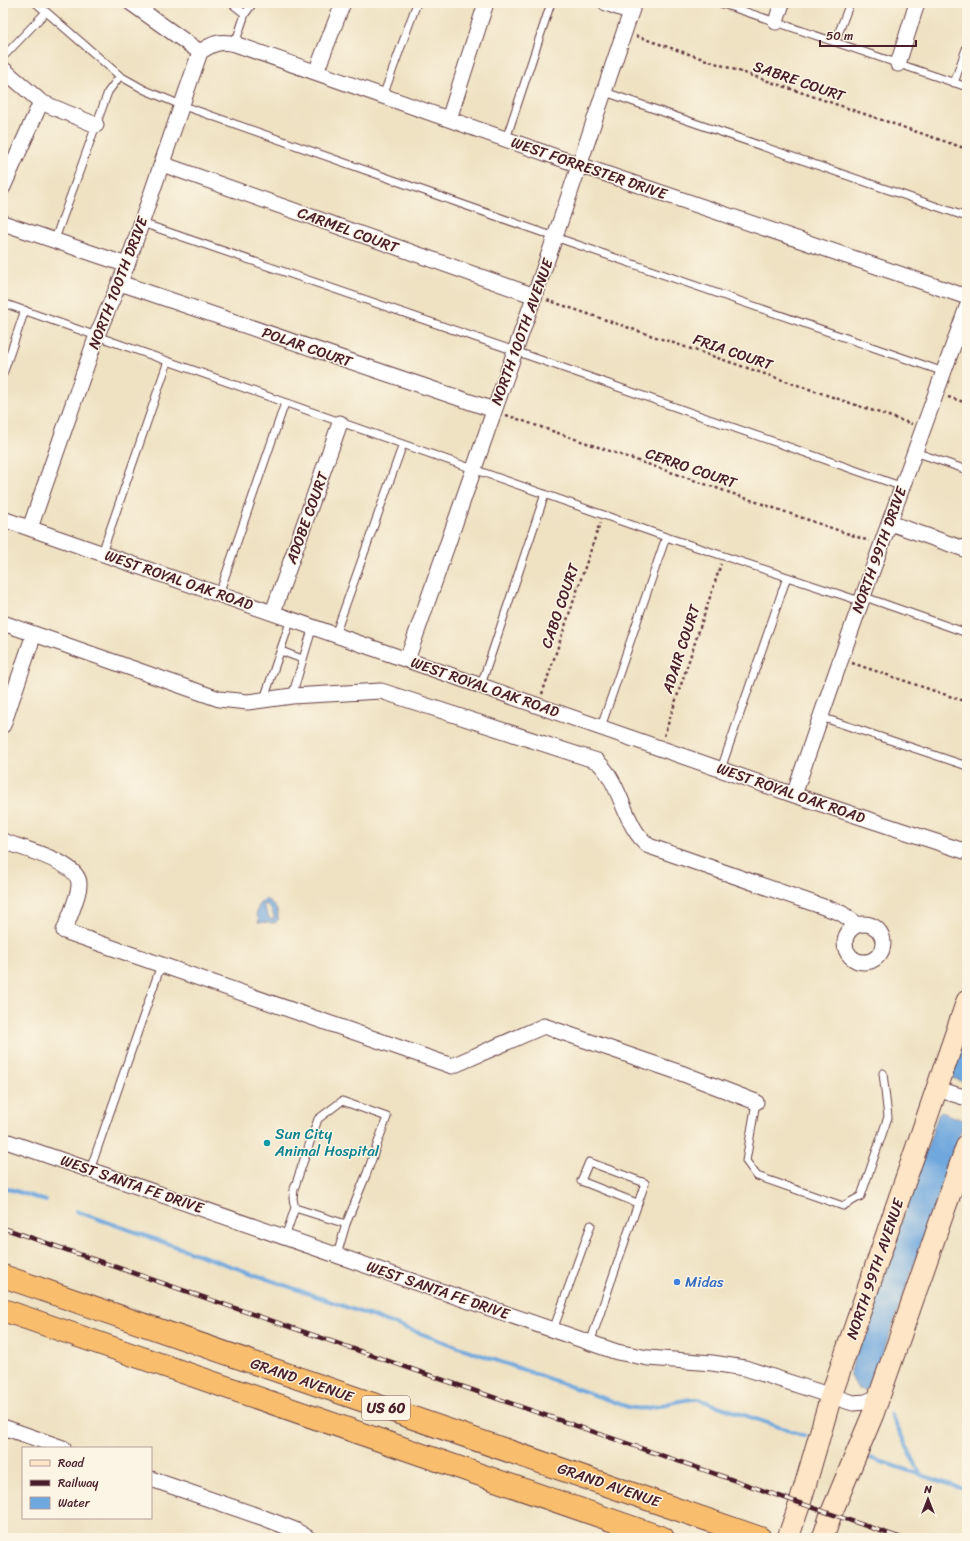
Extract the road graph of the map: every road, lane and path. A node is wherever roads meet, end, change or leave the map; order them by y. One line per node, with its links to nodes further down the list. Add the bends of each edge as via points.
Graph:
1 (36, 3): 15 (lane)
2 (131, 3): 22 (street)
3 (231, 3): 16 (lane)
4 (253, 3): 16 (lane)
5 (343, 3): 26 (street)
6 (417, 3): 31 (lane)
7 (486, 3): 34 (street)
8 (551, 3): 36 (lane)
9 (606, 3): 14 (street)
10 (720, 3): 17 (lane)
11 (782, 3): 17 (street)
12 (850, 3): 19 (lane)
13 (917, 3): 24 (street)
14 (632, 7): 18 (street, NORTH 100TH AVENUE)
15 (46, 12): 23 (lane); 27 (lane)
16 (245, 14): 20 (lane)
17 (776, 22): 19 (lane)
18 (624, 32): 30 (street, NORTH 100TH AVENUE); 37 (path, SABRE COURT)
19 (835, 42): 24 (lane)
20 (235, 44): 22 (street, WEST FORRESTER DRIVE, via 226,42); 26 (street, WEST FORRESTER DRIVE)
21 (967, 46): 28 (lane)
22 (206, 48): 33 (street, NORTH 100TH DRIVE)
23 (3, 57)
24 (898, 64): 28 (lane)
25 (3, 69): 32 (street)
26 (316, 72): 31 (street, WEST FORRESTER DRIVE)
27 (120, 76): 33 (lane, via 145,90); 35 (lane, via 108,92)
28 (954, 83): 29 (lane)
29 (967, 87)
30 (605, 92): 39 (street, NORTH 100TH AVENUE); 41 (lane)
31 (383, 96): 34 (street, WEST FORRESTER DRIVE)
32 (41, 102): 35 (street); 40 (street)
33 (181, 104): 38 (street, NORTH 100TH DRIVE); 44 (lane)
34 (449, 119): 36 (street, WEST FORRESTER DRIVE)
35 (96, 125): 45 (lane)
36 (506, 139): 39 (street, WEST FORRESTER DRIVE)
37 (967, 149)
38 (162, 164): 43 (street, NORTH 100TH DRIVE); 48 (street, CARMEL COURT)
39 (580, 165): 44 (street, NORTH 100TH AVENUE); 49 (street, WEST FORRESTER DRIVE)
40 (3, 187)
41 (967, 217)
42 (3, 223): 45 (street)
43 (142, 223): 46 (street, NORTH 100TH DRIVE); 55 (lane)
44 (555, 238): 48 (street, NORTH 100TH AVENUE); 57 (lane)
45 (55, 239): 46 (street)
46 (127, 265): 47 (street, NORTH 100TH DRIVE)
47 (120, 283): 54 (street, NORTH 100TH DRIVE); 62 (street, POLAR COURT)
48 (535, 296): 55 (street, NORTH 100TH AVENUE); 64 (path, FRIA COURT)
49 (967, 297)
50 (3, 303): 52 (lane)
51 (967, 307): 53 (street, NORTH 99TH DRIVE)
52 (25, 310): 54 (lane); 58 (lane)
53 (963, 329): 57 (street, NORTH 99TH DRIVE)
54 (97, 335): 56 (lane); 74 (street, NORTH 100TH DRIVE)
55 (515, 351): 62 (street, NORTH 100TH AVENUE); 69 (lane)
56 (168, 361): 60 (lane); 78 (lane)
57 (944, 372): 59 (street, NORTH 99TH DRIVE)
58 (3, 374)
59 (936, 393): 61 (path); 64 (street, NORTH 99TH DRIVE)
60 (285, 403): 63 (lane); 81 (lane)
61 (967, 403)
62 (494, 410): 67 (street, NORTH 100TH AVENUE); 76 (path, CERRO COURT)
63 (340, 423): 65 (lane); 83 (street, ADOBE COURT)
64 (924, 428): 66 (street, NORTH 99TH DRIVE)
65 (403, 444): 67 (lane); 89 (lane)
66 (915, 452): 68 (lane); 69 (street, NORTH 99TH DRIVE)
67 (473, 469): 70 (lane); 93 (street, NORTH 100TH AVENUE)
68 (967, 470)
69 (903, 487): 73 (street, NORTH 99TH DRIVE)
70 (545, 494): 71 (lane); 94 (lane)
71 (603, 515): 75 (lane); 98 (path, CABO COURT)
72 (3, 519): 74 (street, WEST ROYAL OAK ROAD)
73 (890, 523): 76 (street, NORTH 99TH DRIVE); 77 (street)
74 (30, 528): 78 (street, WEST ROYAL OAK ROAD)
75 (666, 537): 79 (lane); 101 (lane)
76 (881, 546): 82 (street, NORTH 99TH DRIVE)
77 (967, 550)
78 (102, 553): 81 (street, WEST ROYAL OAK ROAD)
79 (724, 556): 80 (lane); 102 (path, ADAIR COURT)
80 (787, 577): 82 (lane); 104 (lane)
81 (219, 594): 83 (street, WEST ROYAL OAK ROAD)
82 (861, 598): 87 (lane); 92 (street, NORTH 99TH DRIVE)
83 (273, 612): 84 (street, WEST ROYAL OAK ROAD)
84 (291, 619): 86 (street, WEST ROYAL OAK ROAD); 90 (lane)
85 (3, 623): 88 (street)
86 (313, 626): 89 (street, WEST ROYAL OAK ROAD); 91 (lane)
87 (967, 633)
88 (34, 634): 96 (street, via 219,699 248,702); 100 (street)
89 (335, 635): 93 (street, WEST ROYAL OAK ROAD)
90 (281, 651): 91 (lane); 96 (lane)
91 (302, 659): 95 (lane)
92 (840, 659): 97 (path); 99 (street, NORTH 99TH DRIVE)
93 (407, 660): 94 (street, WEST ROYAL OAK ROAD)
94 (481, 686): 98 (street, WEST ROYAL OAK ROAD)
95 (292, 696): 96 (street); 108 (street, via 381,691 598,761 615,784 641,840 649,846 841,913)
96 (264, 699)
97 (967, 702)
98 (538, 705): 101 (street, WEST ROYAL OAK ROAD)
99 (820, 717): 103 (lane); 105 (street, NORTH 99TH DRIVE)
100 (3, 725)
101 (601, 727): 102 (street, WEST ROYAL OAK ROAD)
102 (660, 748): 104 (street, WEST ROYAL OAK ROAD)
103 (967, 766)
104 (721, 769): 105 (street, WEST ROYAL OAK ROAD)
105 (794, 795): 107 (street, WEST ROYAL OAK ROAD)
106 (3, 841): 109 (street, via 63,863 75,873 80,884 64,932)
107 (967, 852)
108 (858, 925)
109 (161, 965): 114 (street, via 452,1066 544,1026); 117 (lane)
110 (967, 1001): 112 (main road, NORTH 99TH AVENUE)
111 (883, 1073): 114 (lane, via 888,1117 861,1196 842,1206 757,1176 746,1162)
112 (937, 1089): 113 (street); 128 (main road, NORTH 99TH AVENUE)
113 (967, 1098)
114 (756, 1102)
115 (3, 1140): 117 (street, WEST SANTA FE DRIVE)
116 (967, 1145): 129 (main road)
117 (90, 1170): 122 (street, WEST SANTA FE DRIVE)
118 (637, 1203): 118 (lane, via 645,1183 588,1162 581,1181); 127 (lane)
119 (295, 1208): 120 (lane); 120 (lane, via 294,1190 318,1119 342,1101 387,1117); 122 (lane)
120 (346, 1224): 123 (lane)
121 (590, 1224): 126 (lane)
122 (285, 1237): 123 (street, WEST SANTA FE DRIVE)
123 (337, 1255): 126 (street, WEST SANTA FE DRIVE)
124 (3, 1276): 135 (highway, GRAND AVENUE / US 60)
125 (3, 1310): 134 (highway, GRAND AVENUE / US 60)
126 (553, 1330): 127 (street, WEST SANTA FE DRIVE)
127 (590, 1343): 128 (street, WEST SANTA FE DRIVE, via 648,1358 745,1368)
128 (831, 1396): 129 (street, WEST SANTA FE DRIVE, via 860,1404); 136 (main road, NORTH 99TH AVENUE)
129 (880, 1396): 137 (main road)
130 (3, 1427): 131 (street)
131 (60, 1447)
132 (152, 1479): 133 (street, via 264,1518)
133 (308, 1538)
134 (663, 1538)
135 (760, 1538)
136 (788, 1538)
137 (824, 1538)

